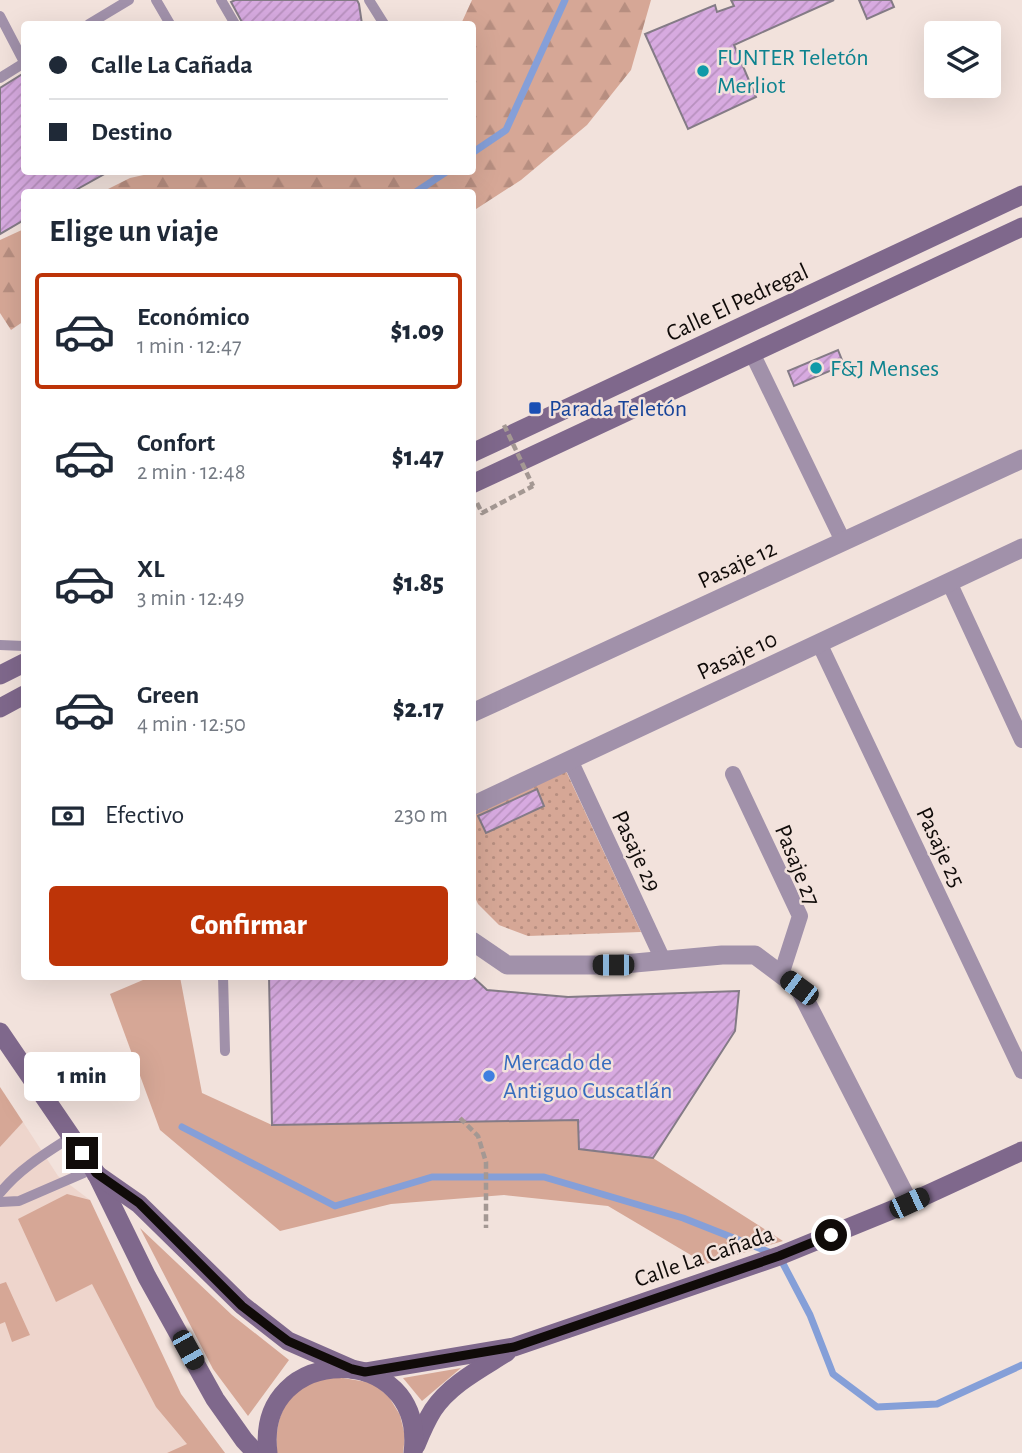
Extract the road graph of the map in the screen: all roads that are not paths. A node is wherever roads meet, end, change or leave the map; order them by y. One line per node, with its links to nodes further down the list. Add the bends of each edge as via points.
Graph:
1 (129, 0): 6 (lane)
2 (156, 0): 7 (lane)
3 (221, 0): 8 (lane)
4 (369, 0): 9 (lane)
5 (0, 16): 10 (lane)
6 (94, 21)
7 (168, 21)
8 (232, 21)
9 (382, 21)
10 (21, 57)
11 (21, 65): 12 (lane)
12 (0, 78)
13 (1022, 195): 16 (main road, Calle El Pedregal)
14 (1022, 226): 15 (main road)
15 (752, 353): 18 (main road); 19 (street)
16 (476, 451)
17 (1022, 459): 19 (street, Pasaje 12)
18 (476, 482)
19 (844, 541): 29 (street, Pasaje 12)
20 (1022, 548): 21 (street, Pasaje 10)
21 (949, 582): 22 (street, Pasaje 10); 30 (street)
22 (819, 643): 31 (street, Pasaje 10); 40 (street, Pasaje 25)
23 (0, 645): 24 (lane)
24 (21, 646)
25 (21, 664): 26 (main road)
26 (0, 675)
27 (21, 697): 28 (main road)
28 (0, 708)
29 (476, 711)
30 (1022, 740)
31 (570, 760): 33 (street, Pasaje 10); 35 (street, Pasaje 29)
32 (733, 774): 36 (street, Pasaje 27, via 800,916)
33 (476, 804)
34 (476, 944): 35 (street, via 507,965)
35 (663, 960): 36 (street, via 755,955)
36 (781, 975): 46 (street, via 799,988)
37 (223, 980): 39 (lane)
38 (0, 1032): 41 (main road)
39 (225, 1051)
40 (1022, 1071)
41 (71, 1137): 43 (main road); 44 (lane)
42 (1022, 1151): 46 (main road, Calle La Cañada)
43 (94, 1171): 45 (lane, via 19,1200); 48 (main road, via 139,1203 242,1306 288,1341); 49 (main road, via 215,1399)
44 (0, 1193)
45 (0, 1202)
46 (909, 1203): 47 (main road, Calle La Cañada, via 779,1256)
47 (514, 1347): 48 (main road, Calle La Cañada); 51 (main road, Calle La Cañada, via 441,1400)
48 (358, 1370): 50 (main road, Calle La Cañada, via 320,1371 287,1391 271,1418); 51 (main road, via 379,1378 405,1405)
49 (256, 1453)
50 (268, 1453)
51 (413, 1453)

